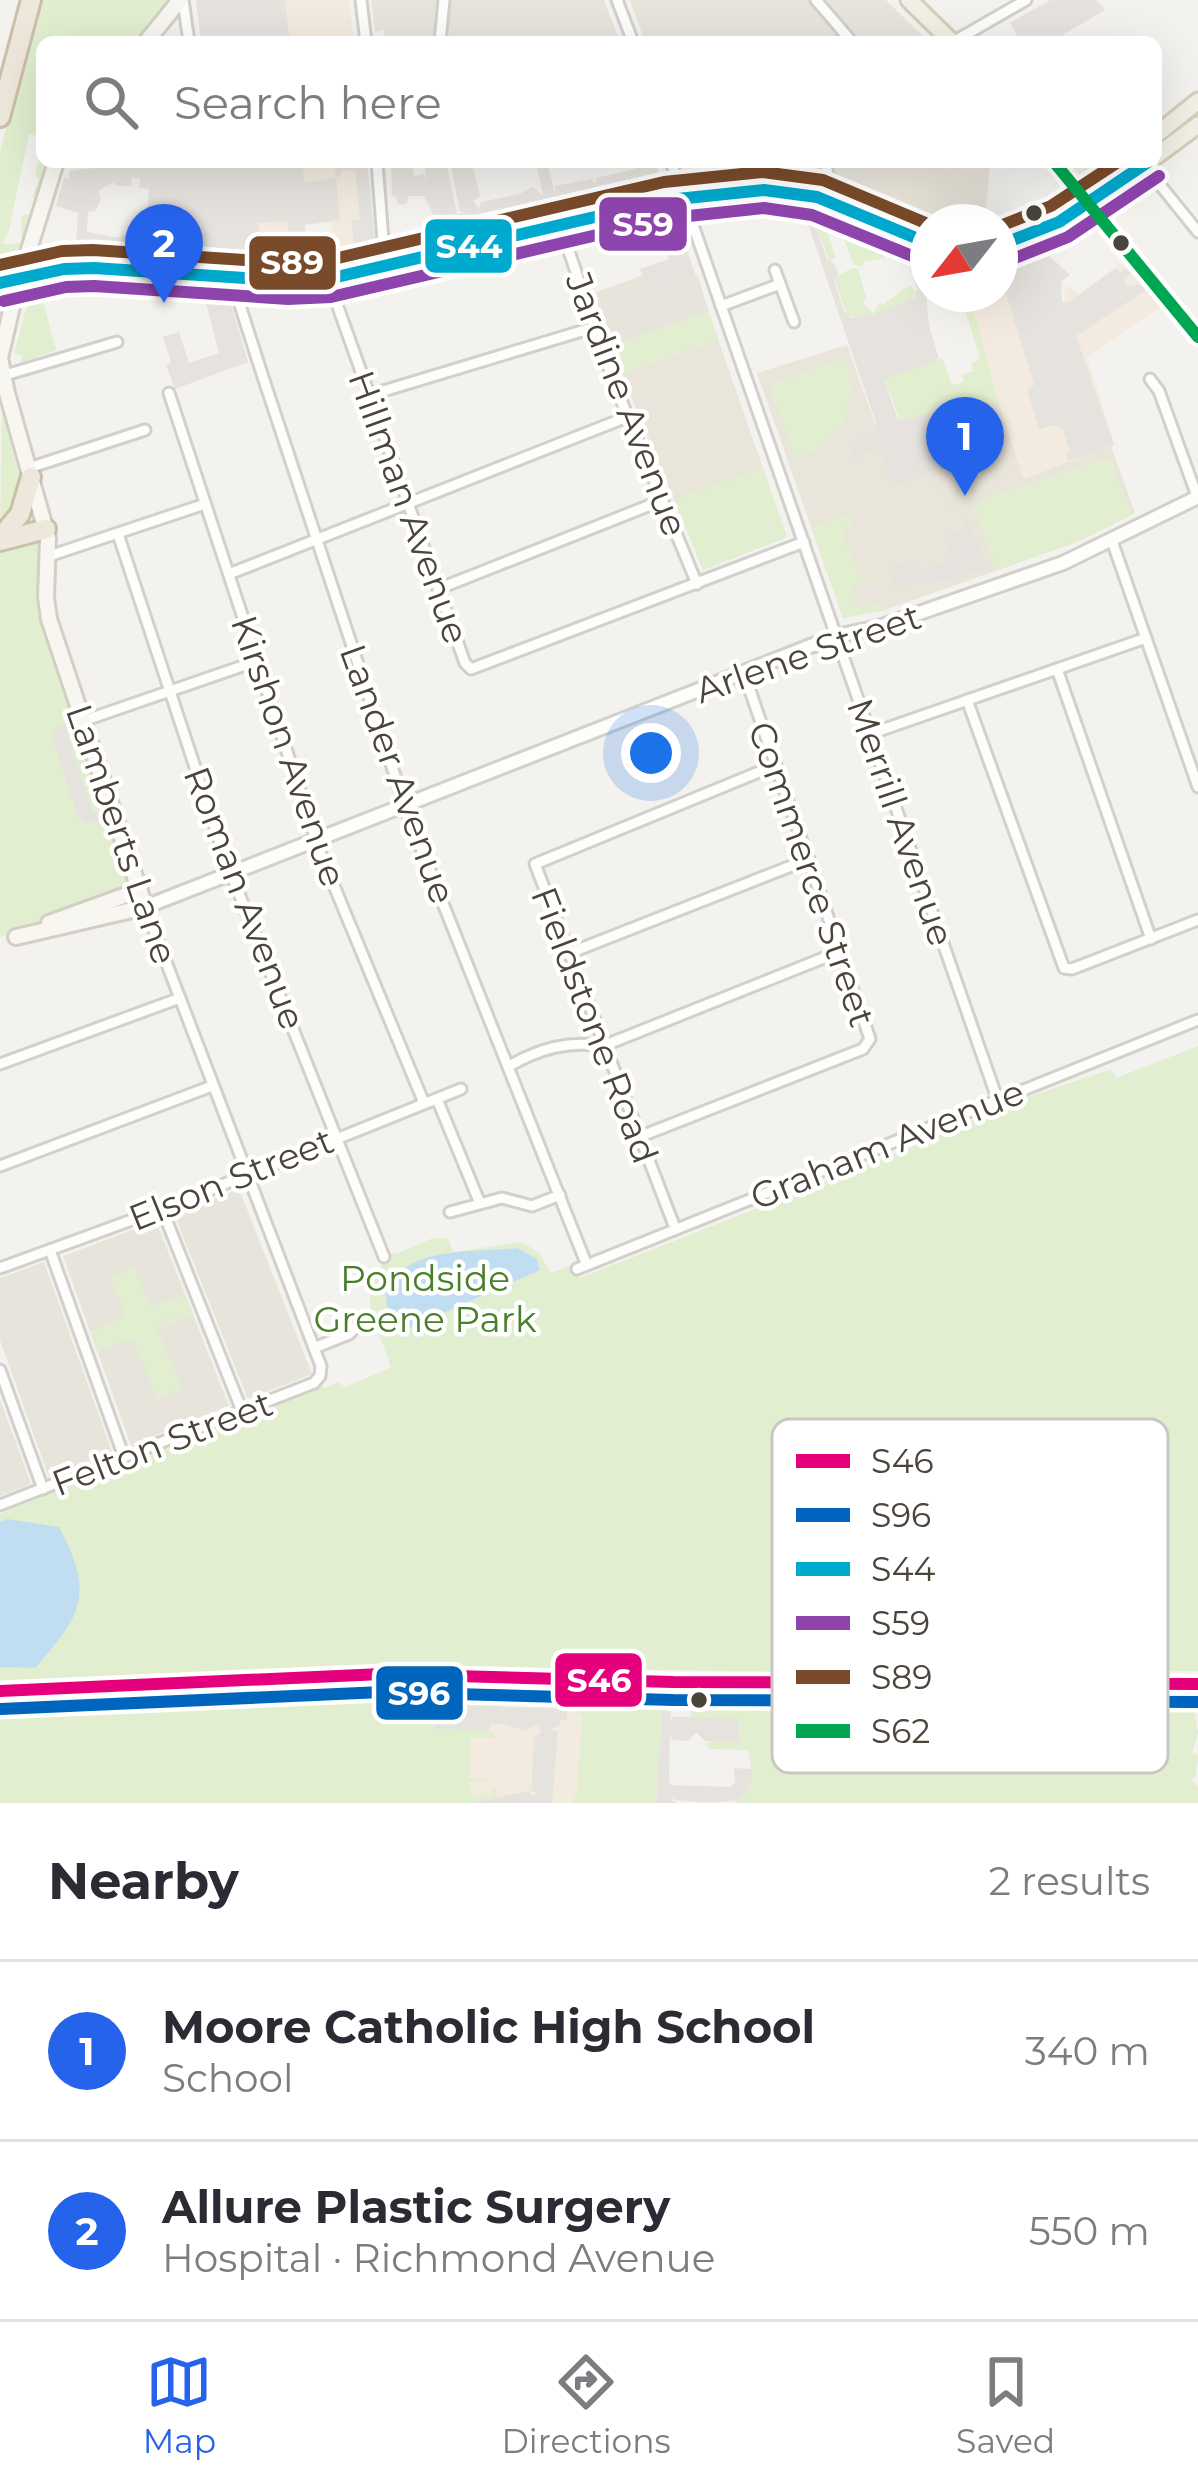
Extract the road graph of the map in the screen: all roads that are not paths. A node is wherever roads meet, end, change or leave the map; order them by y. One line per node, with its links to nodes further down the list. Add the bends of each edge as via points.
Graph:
1 (22, 0): 18 (highway)
2 (32, 0): 21 (highway)
3 (181, 0): 10 (main road); 11 (street)
4 (361, 0): 12 (street)
5 (444, 0): 13 (street)
6 (617, 0): 14 (street)
7 (816, 0): 15 (street)
8 (910, 0): 16 (main road)
9 (1026, 0): 17 (street)
10 (151, 36)
11 (188, 36)
12 (365, 36)
13 (441, 36)
14 (631, 36)
15 (847, 36)
16 (946, 36)
17 (963, 36)
18 (0, 87)
19 (1198, 99): 20 (main road); 23 (main road)
20 (1162, 115)
21 (0, 116)
22 (1198, 125): 24 (main road)
23 (1162, 130)
24 (1162, 151)
25 (54, 168): 45 (main road, Lamberts Lane)
26 (377, 168): 42 (street)
27 (672, 168): 37 (street, Merrill Avenue)
28 (755, 168): 34 (street)
29 (826, 168): 35 (street)
30 (1059, 168): 36 (main road)
31 (1117, 168): 36 (main road)
32 (1140, 168): 36 (main road)
33 (1154, 168): 39 (street)
34 (757, 190): 35 (main road); 37 (main road)
35 (828, 202): 40 (main road)
36 (1087, 202): 41 (main road); 53 (main road)
37 (683, 204): 38 (main road); 49 (street, Merrill Avenue)
38 (562, 230): 42 (main road); 52 (street, Jardine Avenue)
39 (1198, 232)
40 (910, 236)
41 (1018, 239)
42 (385, 266): 46 (main road)
43 (775, 270): 48 (street)
44 (236, 277): 45 (main road, via 94,268); 46 (main road); 69 (street, Lander Avenue)
45 (22, 278): 47 (main road); 50 (main road, Lamberts Lane)
46 (328, 279): 58 (street, Hillman Avenue)
47 (0, 283)
48 (780, 284): 49 (street); 51 (street)
49 (721, 306): 71 (street, Merrill Avenue)
50 (3, 318): 55 (main road, Lamberts Lane)
51 (794, 322)
52 (595, 327): 58 (street); 59 (street, Jardine Avenue)
53 (1198, 337)
54 (117, 342): 55 (street)
55 (2, 376): 61 (main road, Lamberts Lane)
56 (1150, 379): 62 (street)
57 (170, 393): 64 (street, Kirshon Avenue)
58 (370, 395): 65 (street, Hillman Avenue)
59 (627, 417): 63 (street, Jardine Avenue); 65 (street)
60 (145, 430): 61 (street)
61 (30, 473): 66 (main road, Lamberts Lane); 68 (highway, via 20,514)
62 (1198, 498): 70 (street, Arlene Street)
63 (663, 500): 74 (street, Jardine Avenue); 75 (street)
64 (205, 504): 67 (street); 73 (street, Kirshon Avenue)
65 (408, 504): 69 (street); 75 (street, Hillman Avenue)
66 (46, 529): 68 (highway); 72 (main road, Lamberts Lane)
67 (118, 534): 72 (street); 81 (street, Roman Avenue)
68 (0, 539)
69 (316, 539): 73 (street); 88 (street, Lander Avenue)
70 (1112, 541): 76 (street, Arlene Street); 77 (street)
71 (804, 542): 74 (street, Hillman Avenue); 76 (street, Merrill Avenue)
72 (49, 556): 83 (main road, Lamberts Lane, via 47,612)
73 (229, 574): 78 (street, Kirshon Avenue)
74 (698, 584): 75 (street, Hillman Avenue, via 476,670 465,663)
75 (438, 589)
76 (836, 636): 80 (street, Arlene Street); 84 (street, Merrill Avenue)
77 (1146, 638): 79 (street); 85 (street)
78 (257, 661): 81 (street); 89 (street, Kirshon Avenue)
79 (1057, 669): 82 (street); 96 (street)
80 (744, 673): 86 (street, Commerce Street); 88 (street, Arlene Street)
81 (170, 689): 83 (street); 91 (street, Roman Avenue)
82 (967, 700): 84 (street); 96 (street, via 1060,964 1072,969)
83 (83, 721): 92 (main road, Lamberts Lane)
84 (870, 734): 108 (street, Merrill Avenue)
85 (1194, 761): 87 (street)
86 (776, 765): 90 (street, Commerce Street); 99 (street, Fieldstone Road, via 537,861)
87 (1198, 787)
88 (405, 806): 89 (street, Arlene Street); 104 (street, Lander Avenue)
89 (317, 841): 91 (street, Arlene Street); 109 (street, Kirshon Avenue)
90 (809, 859): 98 (street, Commerce Street); 99 (street)
91 (231, 874): 93 (street, Arlene Street); 110 (street, Roman Avenue)
92 (140, 890): 93 (main road, Lamberts Lane); 95 (main road)
93 (146, 907): 95 (main road); 100 (street, Lamberts Lane)
94 (1198, 920): 96 (street)
95 (16, 937): 97 (main road)
96 (1151, 939)
97 (0, 943)
98 (841, 951): 102 (street); 111 (street, Commerce Street, via 870,1034 866,1047)
99 (567, 954): 102 (street, Fieldstone Road)
100 (180, 998): 103 (street); 105 (street, Lamberts Lane)
101 (1198, 1020): 108 (street, Graham Avenue)
102 (603, 1046): 104 (street, via 570,1043); 111 (street, Fieldstone Road)
103 (0, 1064)
104 (509, 1066): 114 (street, Lander Avenue)
105 (212, 1086): 112 (street); 113 (street, Lamberts Lane)
106 (461, 1089): 107 (street, Elson Street)
107 (437, 1099): 109 (street, Elson Street); 115 (street)
108 (998, 1101): 118 (street, Graham Avenue)
109 (424, 1103): 110 (street, Elson Street)
110 (337, 1137): 113 (street, Elson Street); 120 (street, Roman Avenue)
111 (639, 1137): 118 (street, Fieldstone Road)
112 (0, 1166)
113 (245, 1174): 116 (street, Elson Street); 124 (street, Lamberts Lane)
114 (560, 1195): 115 (street, via 532,1206); 121 (street, Lander Avenue)
115 (478, 1201): 117 (street)
116 (162, 1208): 119 (street, Elson Street); 127 (street)
117 (450, 1212)
118 (675, 1228): 121 (street, Graham Avenue)
119 (50, 1250): 122 (street, Elson Street); 128 (street)
120 (384, 1257)
121 (582, 1266)
122 (0, 1268)
123 (361, 1322): 124 (street)
124 (314, 1348): 126 (street, Lamberts Lane)
125 (0, 1370): 129 (street)
126 (320, 1376): 127 (street, Felton Street)
127 (242, 1411): 128 (street, Felton Street)
128 (124, 1457): 129 (street, Felton Street)
129 (43, 1489): 130 (street, Felton Street)
130 (0, 1505)
131 (772, 1682): 134 (street, via 382,1675)
132 (1168, 1684): 133 (street)
133 (1198, 1684)
134 (0, 1691)
135 (772, 1698): 138 (street, via 383,1689)
136 (1168, 1700): 137 (street)
137 (1198, 1700)
138 (0, 1705)

